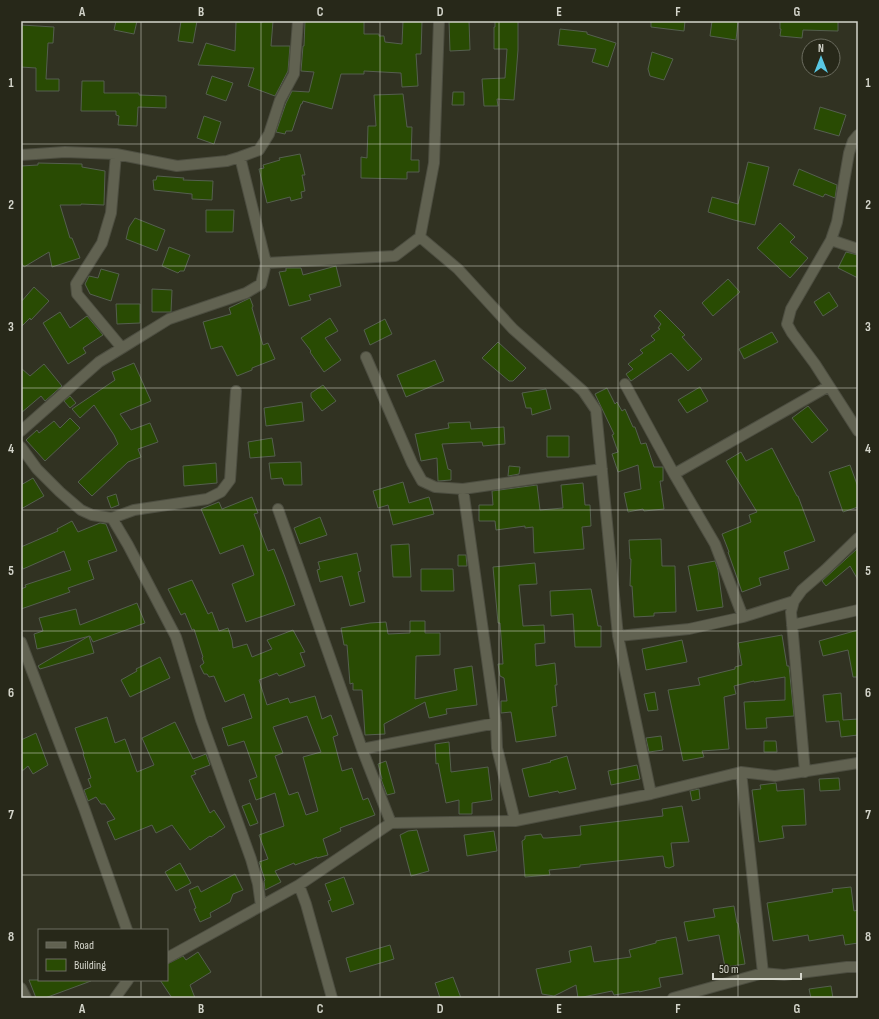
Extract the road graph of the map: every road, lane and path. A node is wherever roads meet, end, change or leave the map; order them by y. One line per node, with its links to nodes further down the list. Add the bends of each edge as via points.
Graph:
1 (298, 21): 6 (street, via 294,74 280,100 269,134 259,150)
2 (440, 21): 7 (street, via 434,163)
3 (858, 135): 8 (street, via 849,153 837,222)
4 (116, 154): 5 (street, via 65,152); 6 (street, via 177,166); 11 (street, via 111,213 102,243 76,284 77,294)
5 (21, 155)
6 (240, 157): 10 (street)
7 (420, 237): 10 (street, via 395,256); 19 (street, via 458,269 513,329 584,391 596,410)
8 (831, 240): 9 (street); 14 (street, via 791,308 787,320 792,333)
9 (858, 249)
10 (266, 263): 11 (street, via 261,284 246,293 169,319)
11 (122, 348): 16 (street, via 99,362)
12 (366, 357): 21 (street, via 422,481 434,487)
13 (625, 384): 20 (street)
14 (829, 386): 17 (street); 20 (street)
15 (236, 391): 23 (street, via 230,480 221,492 208,499 134,510)
16 (21, 431)
17 (858, 431)
18 (21, 447): 23 (street, via 37,469 81,510 92,515)
19 (602, 469): 21 (street); 29 (street)
20 (674, 474): 27 (street, via 715,544)
21 (463, 489): 31 (street)
22 (278, 509): 32 (street)
23 (112, 518): 40 (street, via 176,637 201,720 251,859)
24 (858, 538): 25 (street, via 802,590)
25 (794, 601): 27 (street); 28 (street, via 791,612)
26 (858, 610): 28 (street)
27 (743, 617): 29 (street, via 689,629)
28 (792, 625): 35 (street)
29 (618, 636): 36 (street)
30 (21, 642): 41 (street)
31 (496, 723): 32 (street); 37 (street, via 497,748)
32 (362, 749): 38 (street)
33 (858, 763): 35 (street)
34 (741, 772): 35 (street, via 775,776); 36 (street); 44 (street)
35 (806, 772)
36 (651, 794): 37 (street)
37 (515, 821): 38 (street)
38 (391, 823): 39 (street)
39 (299, 885): 40 (street); 49 (street)
40 (261, 906): 42 (street)
41 (127, 929)
42 (168, 957)
43 (858, 967): 44 (street, via 784,975)
44 (763, 973): 50 (street)
45 (127, 981): 48 (street)
46 (21, 988): 47 (street)
47 (26, 998)
48 (115, 998)
49 (332, 998)
50 (673, 998)

